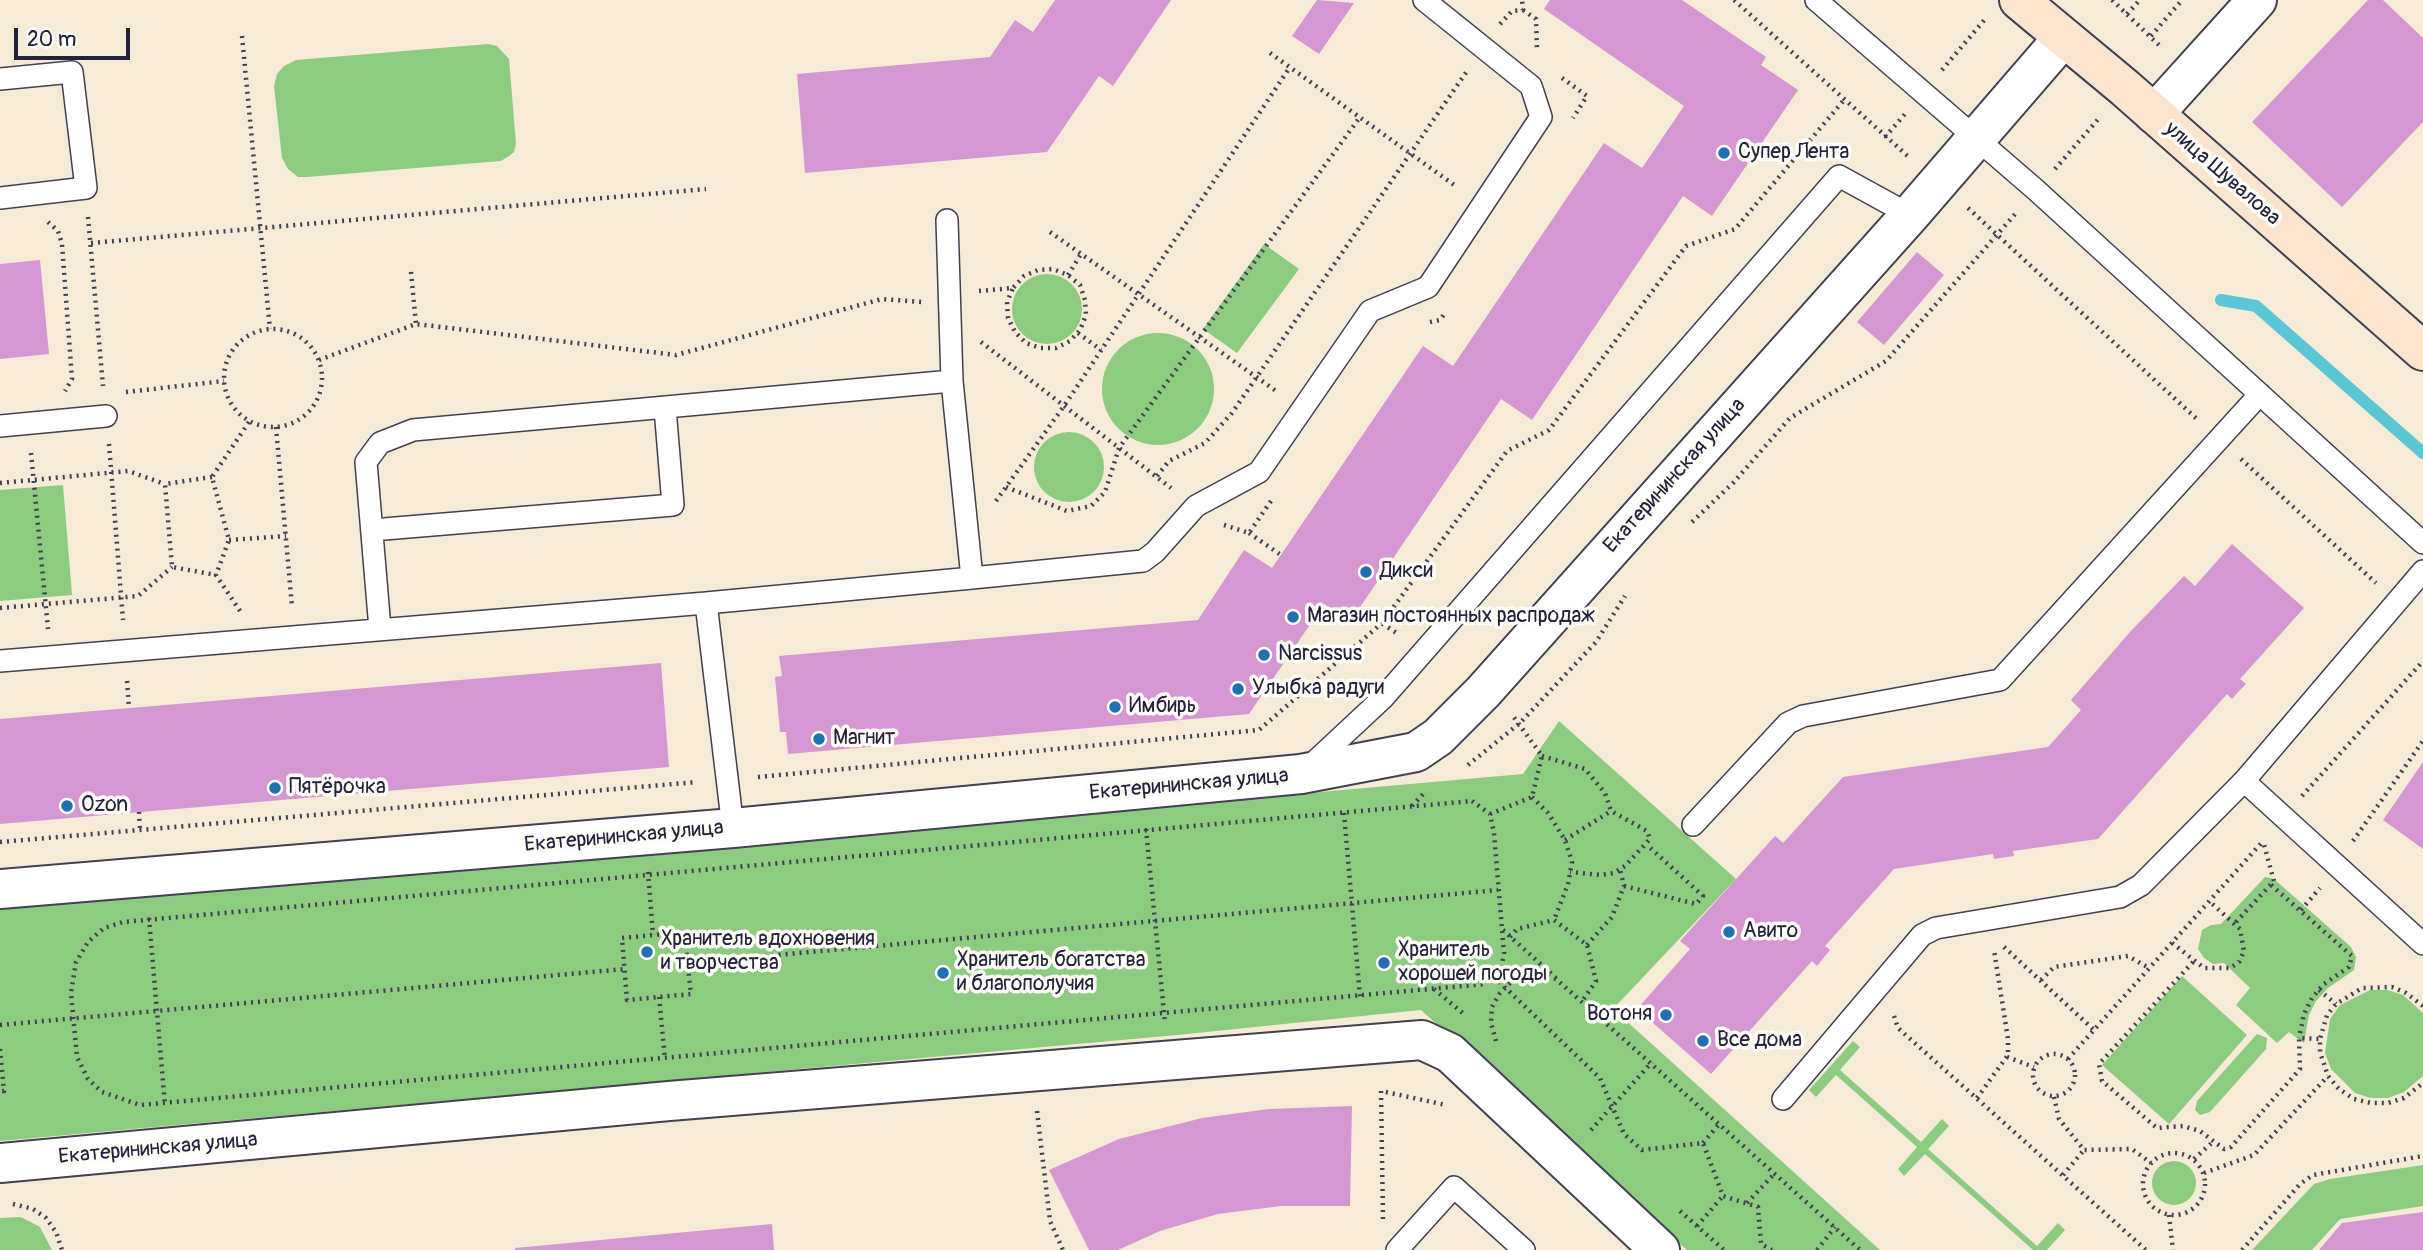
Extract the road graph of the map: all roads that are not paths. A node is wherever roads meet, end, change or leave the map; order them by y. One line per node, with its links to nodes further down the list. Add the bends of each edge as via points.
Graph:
1 (1424, 0): 21 (lane, via 1531,86 1541,117 1428,287 1370,311 1259,472 1196,506 1143,561)
2 (1816, 0): 8 (lane)
3 (2257, 0): 7 (street)
4 (2006, 5): 5 (street, улица Шувалова)
5 (2063, 38): 7 (street, улица Шувалова); 8 (street, Екатерининская улица)
6 (0, 79): 9 (lane, via 72,72 86,188)
7 (2154, 114): 12 (street, улица Шувалова)
8 (1976, 138): 10 (street, Екатерининская улица); 14 (lane)
9 (0, 198)
10 (1910, 215): 25 (street, Екатерининская улица, via 1438,737 1416,751); 25 (lane, via 1839,176 1383,698)
11 (947, 220): 13 (lane)
12 (2423, 351)
13 (952, 381): 15 (lane); 21 (lane)
14 (2260, 394): 19 (lane); 27 (lane, via 2000,680 1803,716 1788,723)
15 (665, 408): 18 (lane, via 413,430 380,443 366,462); 18 (lane, via 673,505)
16 (106, 416): 17 (lane)
17 (0, 426)
18 (372, 530): 23 (lane)
19 (2423, 543)
20 (2423, 570): 26 (lane)
21 (972, 578): 22 (lane)
22 (706, 603): 23 (lane); 28 (lane)
23 (380, 629): 24 (lane)
24 (0, 661)
25 (1301, 774): 28 (street, Екатерининская улица)
26 (2244, 781): 30 (lane); 31 (lane, via 2141,885 2120,897 1936,928 1922,935)
27 (1693, 825)
28 (733, 828): 29 (street, Екатерининская улица)
29 (0, 889)
30 (2423, 944)
31 (1783, 1099)
32 (0, 1163): 35 (street, Екатерининская улица, via 724,1096 1422,1040 1450,1054)
33 (1397, 1250): 34 (lane, via 1454,1187)
34 (1524, 1250)
35 (1660, 1250)

